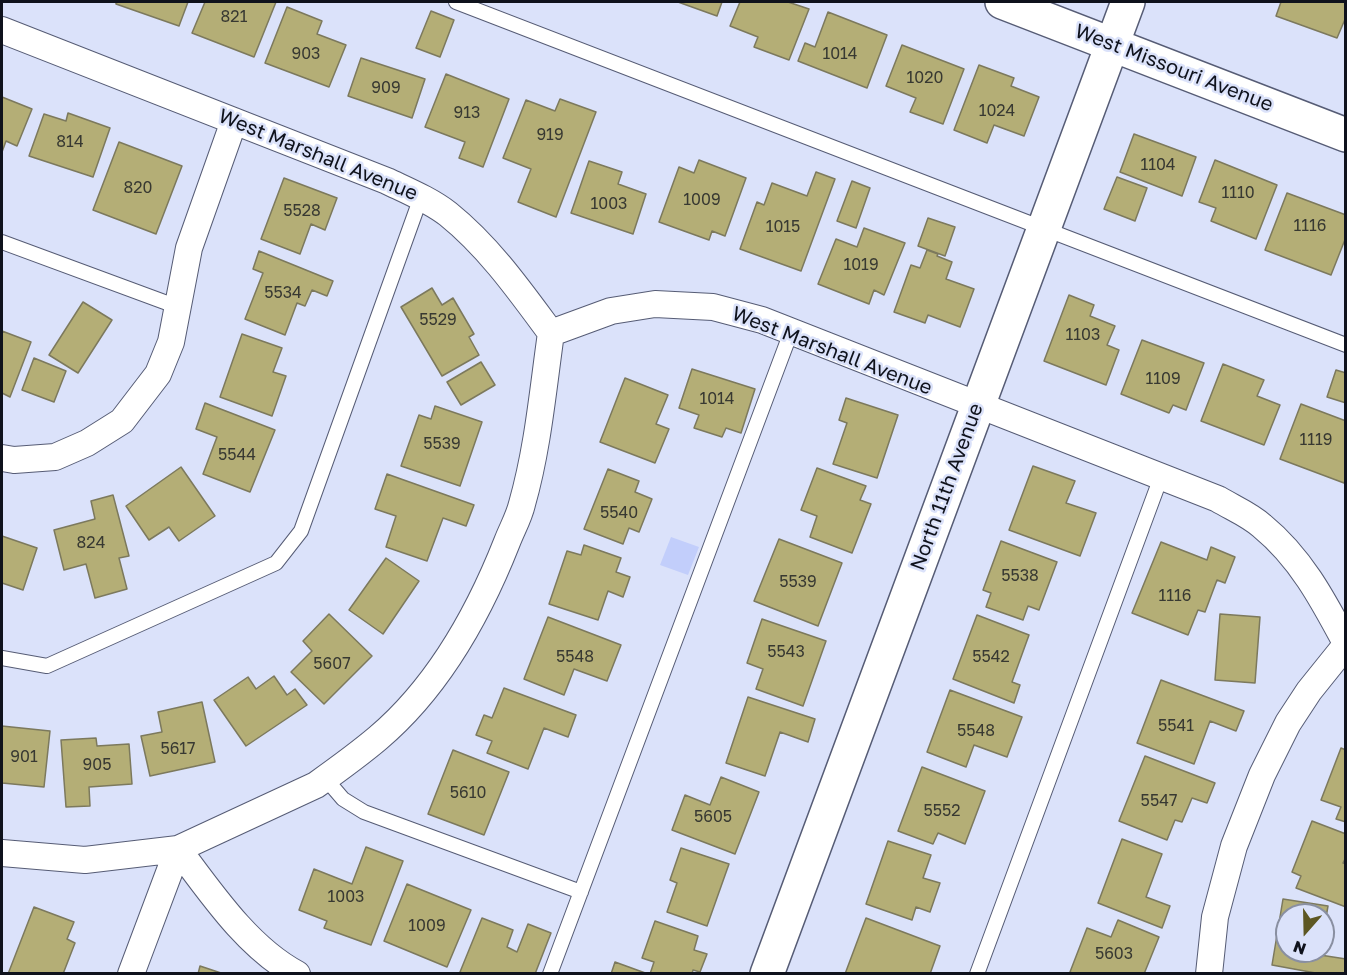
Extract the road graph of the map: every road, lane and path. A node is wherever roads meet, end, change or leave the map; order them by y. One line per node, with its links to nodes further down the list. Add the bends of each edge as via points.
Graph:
1 (456, 2): 9 (lane)
2 (1002, 2): 5 (street, West Missouri Avenue)
3 (1128, 2): 5 (street, North 11th Avenue)
4 (2, 30): 6 (street, West Marshall Avenue)
5 (1112, 44): 7 (street, West Missouri Avenue); 9 (street, North 11th Avenue)
6 (234, 121): 8 (street, West Marshall Avenue); 11 (street, via 189,248)
7 (1346, 135)
8 (421, 197): 13 (street, West Marshall Avenue, via 480,244); 19 (lane, via 301,531 276,563 47,666)
9 (1045, 228): 14 (lane); 15 (street, North 11th Avenue)
10 (2, 242): 11 (lane)
11 (177, 307): 16 (street, via 171,342 158,374 122,421 55,457)
12 (790, 332): 13 (street, West Marshall Avenue, via 712,307 655,304 611,311); 15 (street, West Marshall Avenue); 23 (lane)
13 (551, 333): 20 (street, via 522,504 496,571 426,689 379,738)
14 (1346, 345)
15 (977, 406): 17 (street, West Marshall Avenue); 27 (street, North 11th Avenue)
16 (2, 458)
17 (1161, 477): 18 (street, West Marshall Avenue, via 1218,499 1261,525 1293,557 1317,589); 28 (lane)
18 (1346, 644): 29 (street, via 1313,684 1262,775 1234,846 1215,918)
19 (2, 658)
20 (325, 778): 21 (street); 23 (lane, via 343,799 364,812)
21 (178, 849): 22 (street, via 85,860); 24 (street); 25 (street, via 228,915 281,965)
22 (2, 853)
23 (581, 892): 26 (lane)
24 (131, 974)
25 (297, 974)
26 (550, 974)
27 (767, 974)
28 (977, 974)
29 (1209, 974)

